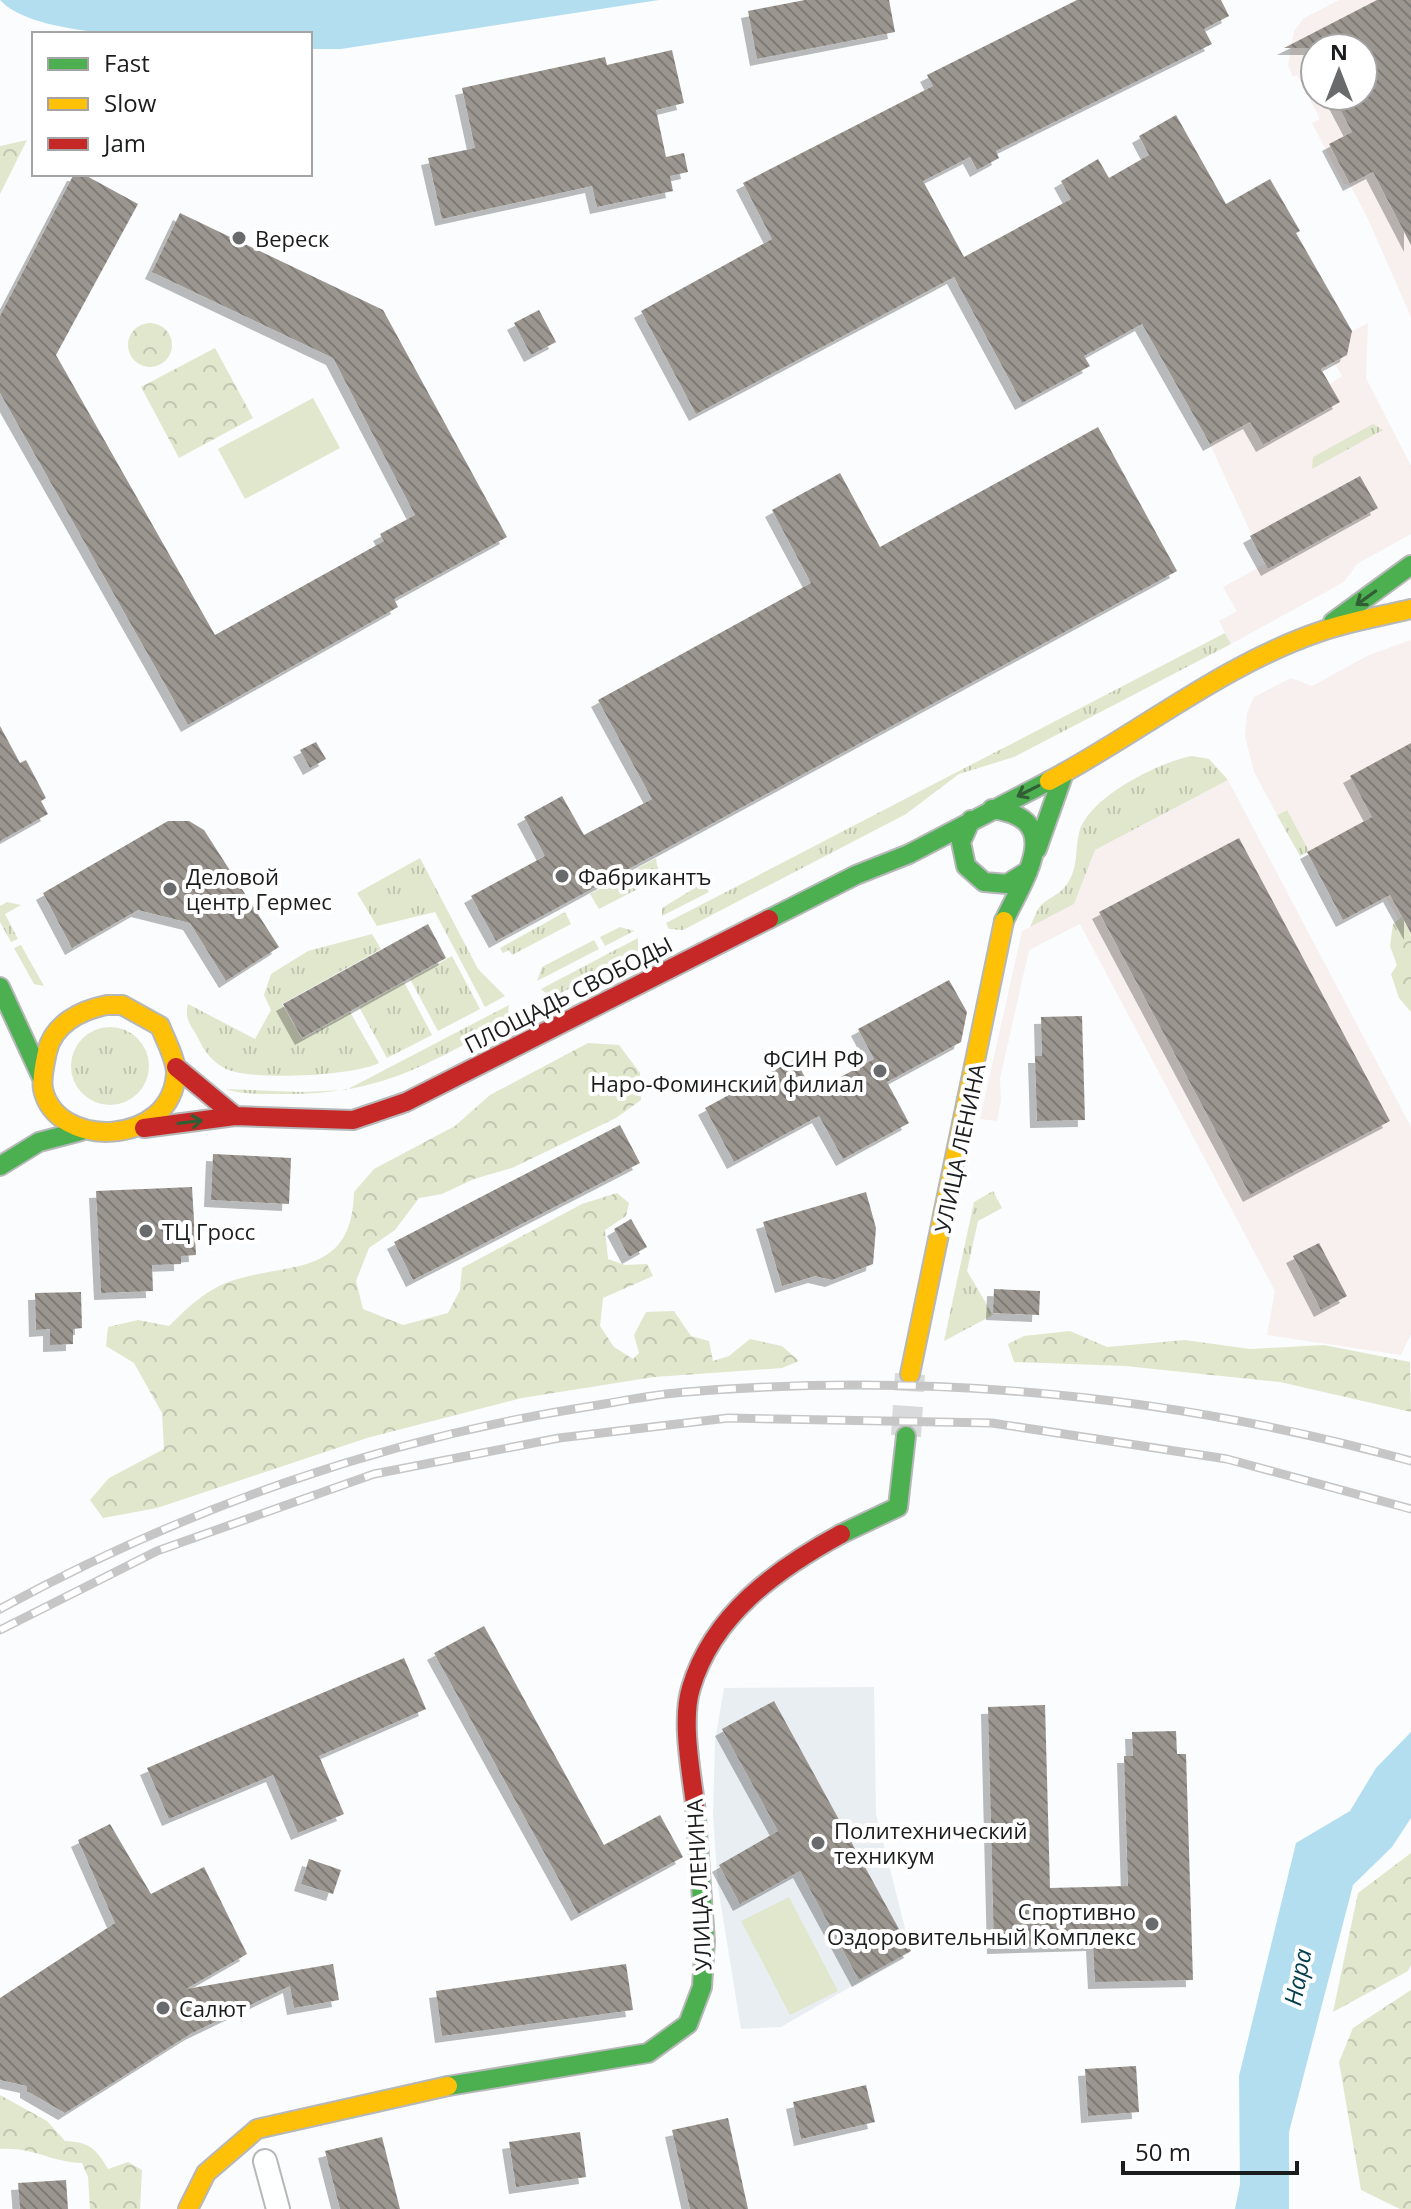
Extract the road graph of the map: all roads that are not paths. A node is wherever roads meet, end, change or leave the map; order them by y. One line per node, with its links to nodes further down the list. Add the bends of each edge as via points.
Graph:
1 (1411, 565): 3 (main road, ПЛОЩАДЬ СВОБОДЫ, one-way to 3)
2 (1411, 609): 3 (main road, ПЛОЩАДЬ СВОБОДЫ)
3 (1322, 631): 4 (main road, ПЛОЩАДЬ СВОБОДЫ, via 1199,691)
4 (1064, 773): 5 (main road, ПЛОЩАДЬ СВОБОДЫ, one-way to 5); 7 (main road)
5 (992, 809): 6 (main road, ПЛОЩАДЬ СВОБОДЫ); 7 (main road, via 1015,812 1032,828)
6 (971, 820): 8 (main road, ПЛОЩАДЬ СВОБОДЫ); 9 (main road, via 961,842)
7 (1037, 849): 10 (main road)
8 (909, 854): 9 (main road); 18 (main road, ПЛОЩАДЬ СВОБОДЫ, via 856,875 406,1102 353,1120)
9 (966, 866): 11 (main road)
10 (1028, 871): 11 (main road, via 1007,884); 12 (main road, УЛИЦА ЛЕНИНА)
11 (984, 882): 12 (main road)
12 (1004, 922): 23 (main road, УЛИЦА ЛЕНИНА)
13 (0, 987): 14 (main road)
14 (11, 1007): 15 (main road); 17 (main road)
15 (67, 1020): 16 (main road, via 78,1012 122,1005 149,1017 168,1039); 17 (main road, via 49,1043)
16 (176, 1067): 18 (main road); 19 (main road, via 172,1095)
17 (42, 1083): 20 (main road, via 57,1113); 21 (main road)
18 (235, 1116): 19 (main road, ПЛОЩАДЬ СВОБОДЫ, one-way to 18)
19 (144, 1128): 20 (main road)
20 (81, 1131): 21 (main road)
21 (39, 1142): 22 (main road)
22 (0, 1166)
23 (910, 1374)
24 (906, 1436): 26 (main road, УЛИЦА ЛЕНИНА, via 898,1507 792,1561 737,1608 711,1641 690,1690 688,1749 705,1941 702,1987 688,2024 648,2053 409,2092 257,2129 206,2173)
25 (265, 2161): 27 (street)
26 (188, 2209)
27 (278, 2209)

